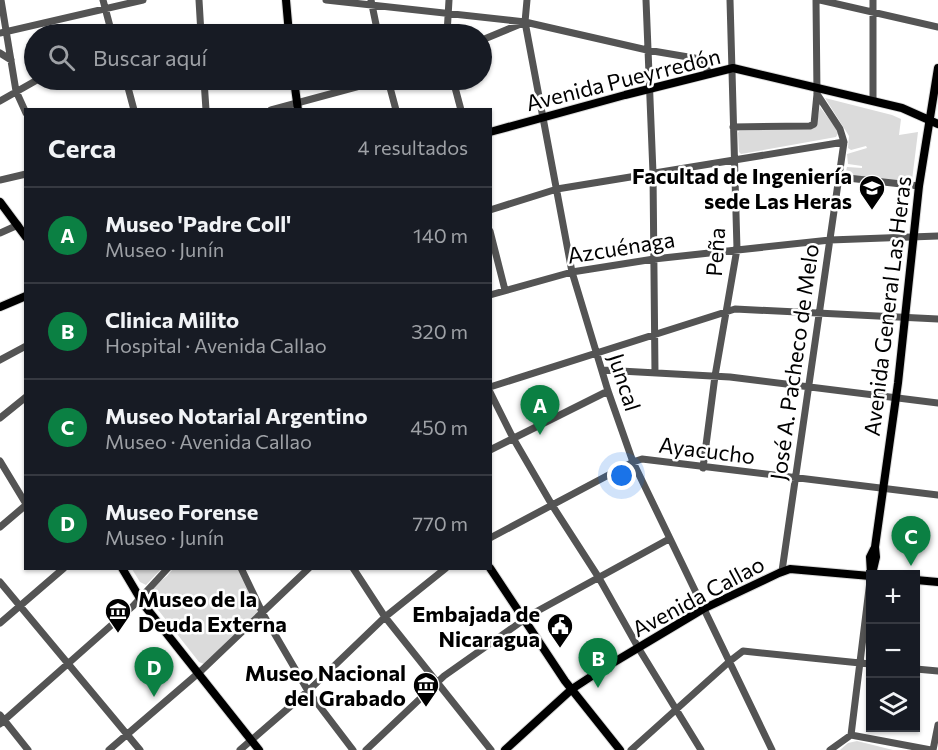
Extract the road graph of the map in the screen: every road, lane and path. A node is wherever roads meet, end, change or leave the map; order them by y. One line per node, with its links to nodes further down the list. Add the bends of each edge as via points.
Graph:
1 (1, 0): 28 (street)
2 (103, 0): 14 (street)
3 (143, 0): 14 (street)
4 (199, 0): 21 (street)
5 (286, 0): 22 (main road)
6 (326, 0): 13 (street)
7 (449, 0): 16 (street)
8 (527, 0): 18 (street, Juncal)
9 (646, 0): 30 (street)
10 (730, 0): 34 (street, Peña)
11 (818, 0): 15 (street); 45 (street)
12 (873, 0): 15 (street)
13 (371, 2): 16 (street); 23 (street)
14 (106, 10): 19 (street); 20 (street)
15 (873, 12): 25 (street); 48 (street)
16 (448, 13): 17 (street); 24 (street)
17 (503, 20): 18 (street); 27 (street, via 507,25)
18 (525, 22): 27 (street); 30 (street); 55 (street, Juncal)
19 (43, 24)
20 (110, 24)
21 (200, 24)
22 (288, 24)
23 (376, 24)
24 (447, 24)
25 (938, 27)
26 (24, 28): 28 (street)
27 (503, 31): 29 (street)
28 (3, 33): 32 (street)
29 (492, 36)
30 (647, 50): 35 (street, via 699,60); 37 (street)
31 (0, 53): 32 (street)
32 (11, 60): 44 (street)
33 (938, 68): 46 (main road, Avenida General Las Heras)
34 (733, 69): 35 (main road, Avenida Pueyrredón); 45 (main road, Avenida Pueyrredón); 58 (street, Peña)
35 (710, 74): 37 (main road, Avenida Pueyrredón)
36 (24, 87): 44 (street)
37 (650, 89): 55 (main road, Avenida Pueyrredón); 62 (street)
38 (129, 90): 50 (street)
39 (205, 90): 51 (street)
40 (296, 90): 49 (main road)
41 (350, 90): 49 (street)
42 (391, 90): 52 (street)
43 (456, 90): 53 (street)
44 (16, 91): 47 (street); 54 (street)
45 (816, 91): 48 (main road, Avenida Pueyrredón); 58 (street, via 813,125); 60 (street)
46 (936, 91): 56 (main road, Avenida General Las Heras)
47 (0, 101)
48 (873, 101): 56 (main road, Avenida Pueyrredón)
49 (298, 106)
50 (133, 108)
51 (206, 108)
52 (395, 108)
53 (460, 108)
54 (24, 109)
55 (543, 117): 59 (main road, Avenida Pueyrredón); 67 (street, Juncal)
56 (929, 119): 57 (main road, Avenida Pueyrredón); 66 (main road, Avenida General Las Heras)
57 (938, 124)
58 (733, 128): 61 (street, Peña)
59 (492, 131)
60 (844, 142): 61 (street); 64 (street, José A. Pacheco de Melo)
61 (734, 160): 62 (street); 77 (street, Peña)
62 (653, 173): 67 (street); 78 (street)
63 (24, 174): 65 (street)
64 (839, 177): 66 (street); 76 (street, José A. Pacheco de Melo)
65 (0, 180)
66 (919, 186): 75 (main road, Avenida General Las Heras)
67 (557, 189): 69 (street); 79 (street, Juncal)
68 (0, 202): 70 (main road)
69 (492, 209)
70 (18, 225): 71 (street); 72 (main road)
71 (0, 233)
72 (24, 234)
73 (938, 237): 75 (street, Azcuénaga)
74 (492, 238): 80 (street)
75 (913, 238): 76 (street, Azcuénaga); 86 (main road, Avenida General Las Heras)
76 (830, 240): 77 (street, Azcuénaga); 85 (street, José A. Pacheco de Melo)
77 (737, 249): 78 (street, Azcuénaga); 84 (street, Peña)
78 (654, 259): 79 (street, Azcuénaga); 88 (street)
79 (572, 272): 80 (street, Azcuénaga); 90 (street, Juncal)
80 (506, 290): 81 (street, Azcuénaga)
81 (492, 294)
82 (24, 297): 83 (main road)
83 (0, 307)
84 (727, 311): 85 (street); 88 (street); 94 (street, Peña)
85 (820, 313): 86 (street); 96 (street, José A. Pacheco de Melo)
86 (905, 319): 87 (street); 100 (main road, Avenida General Las Heras)
87 (938, 319)
88 (656, 334): 90 (street); 93 (street)
89 (24, 347): 91 (street)
90 (596, 353): 92 (street, Juncal); 95 (street)
91 (0, 360)
92 (602, 370): 93 (street); 97 (street, Juncal)
93 (655, 373): 94 (street)
94 (715, 376): 96 (street); 107 (street, Peña)
95 (492, 386)
96 (808, 387): 100 (street); 108 (street, José A. Pacheco de Melo)
97 (608, 391): 103 (street); 106 (street, Juncal)
98 (492, 396): 103 (street)
99 (24, 399): 102 (street)
100 (896, 399): 101 (street); 109 (main road, Avenida General Las Heras)
101 (938, 403)
102 (0, 418)
103 (513, 438): 104 (street); 112 (street)
104 (492, 449)
105 (0, 461): 111 (street)
106 (633, 462): 107 (street, Ayacucho, via 642,459); 112 (street, Ayacucho); 116 (street, Juncal)
107 (703, 468): 108 (street, Ayacucho)
108 (795, 478): 109 (street, Ayacucho); 126 (street, José A. Pacheco de Melo)
109 (883, 488): 110 (street, Ayacucho); 125 (main road, Avenida General Las Heras)
110 (938, 495)
111 (24, 502)
112 (552, 505): 115 (street, Ayacucho); 128 (street)
113 (24, 507): 114 (street)
114 (0, 527)
115 (492, 537)
116 (669, 540): 128 (street); 134 (street, Juncal)
117 (62, 570): 133 (street)
118 (123, 570): 132 (main road)
119 (166, 570): 132 (street)
120 (242, 570): 135 (street)
121 (307, 570): 135 (street)
122 (354, 570): 136 (street)
123 (444, 570): 136 (street)
124 (491, 570): 138 (main road)
125 (872, 570)
126 (782, 571): 127 (main road, Avenida Callao); 134 (main road, Avenida Callao)
127 (866, 575)
128 (598, 578): 138 (street); 140 (street)
129 (920, 580): 131 (main road)
130 (0, 582): 133 (street)
131 (938, 582)
132 (140, 599): 142 (street); 147 (main road)
133 (20, 606): 139 (street); 142 (street)
134 (703, 609): 140 (main road, Avenida Callao); 141 (street, Juncal)
135 (263, 614): 147 (street); 150 (street)
136 (385, 617): 148 (street); 150 (street)
137 (866, 617): 143 (street)
138 (524, 619): 148 (street); 149 (main road)
139 (0, 623)
140 (639, 649): 149 (main road, Avenida Callao); 151 (street)
141 (729, 661): 143 (street, via 743,651); 151 (street); 170 (street, Juncal)
142 (67, 663): 152 (street); 154 (street)
143 (861, 663): 144 (street); 155 (street)
144 (866, 664)
145 (920, 669): 146 (street)
146 (938, 671)
147 (198, 674): 154 (street); 156 (main road)
148 (436, 682): 164 (street); 165 (street)
149 (572, 689): 166 (main road, Avenida Callao); 167 (main road)
150 (308, 691): 156 (street); 163 (street)
151 (676, 710): 168 (street); 169 (street)
152 (1, 719): 158 (street)
153 (938, 725): 172 (street)
154 (127, 735): 159 (street); 160 (street)
155 (851, 735): 157 (street); 171 (street)
156 (251, 740): 161 (street); 162 (main road)
157 (900, 747): 172 (street)
158 (28, 750)
159 (109, 750)
160 (140, 750)
161 (240, 750)
162 (259, 750)
163 (353, 750)
164 (366, 750)
165 (491, 750)
166 (505, 750)
167 (620, 750)
168 (632, 750)
169 (701, 750)
170 (772, 750)
171 (830, 750)
172 (932, 750)

